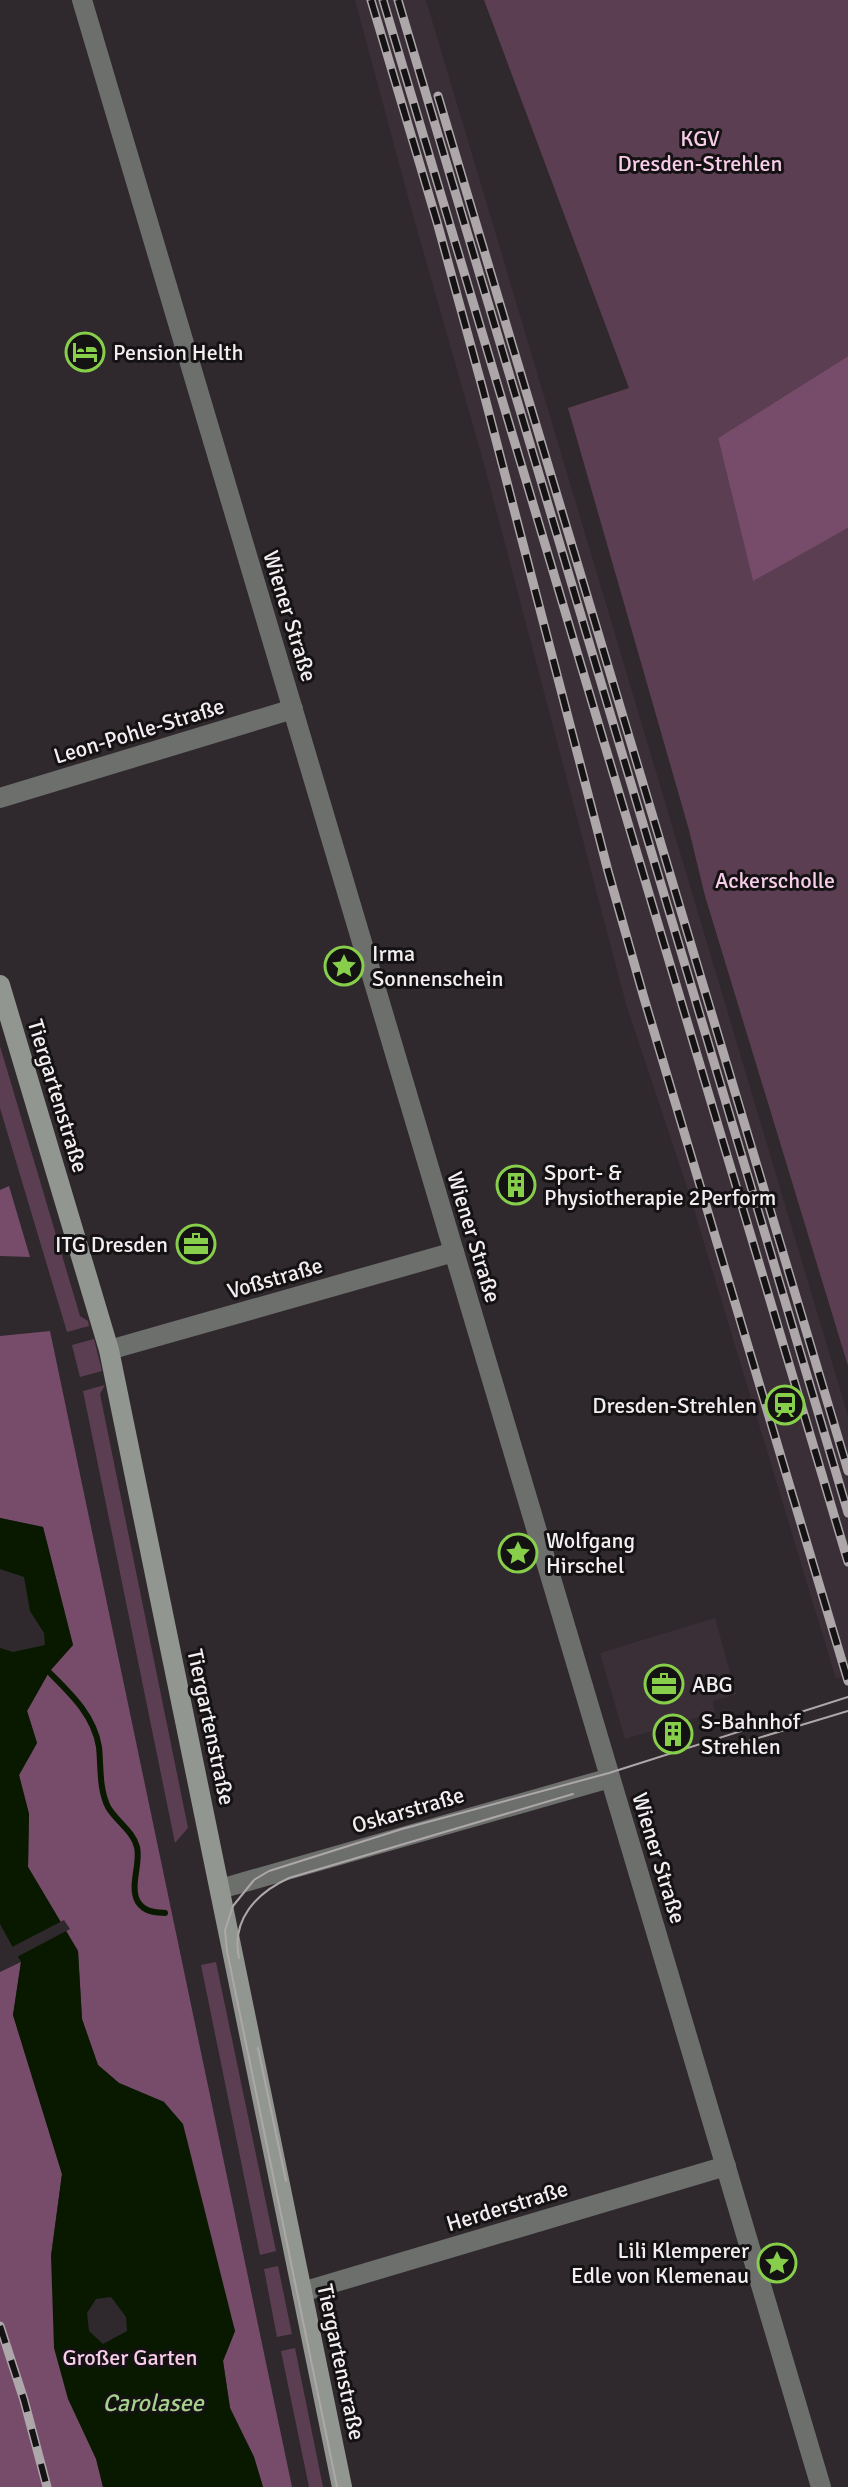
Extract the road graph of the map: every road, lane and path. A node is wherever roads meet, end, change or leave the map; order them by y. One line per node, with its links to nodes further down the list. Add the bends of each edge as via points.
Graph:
1 (82, 0): 2 (street, Wiener Straße)
2 (293, 709): 3 (street, Leon-Pohle-Straße); 5 (street, Wiener Straße)
3 (0, 798)
4 (0, 985): 6 (main road, Tiergartenstraße)
5 (454, 1252): 6 (street, Voßstraße); 7 (street, Wiener Straße)
6 (109, 1350): 8 (main road, Tiergartenstraße)
7 (610, 1778): 8 (street, Oskarstraße); 9 (street, Wiener Straße)
8 (220, 1889): 10 (main road, Tiergartenstraße)
9 (726, 2166): 10 (street, Herderstraße); 12 (street, Wiener Straße)
10 (302, 2292): 11 (main road, Tiergartenstraße)
11 (342, 2487)
12 (821, 2487)

